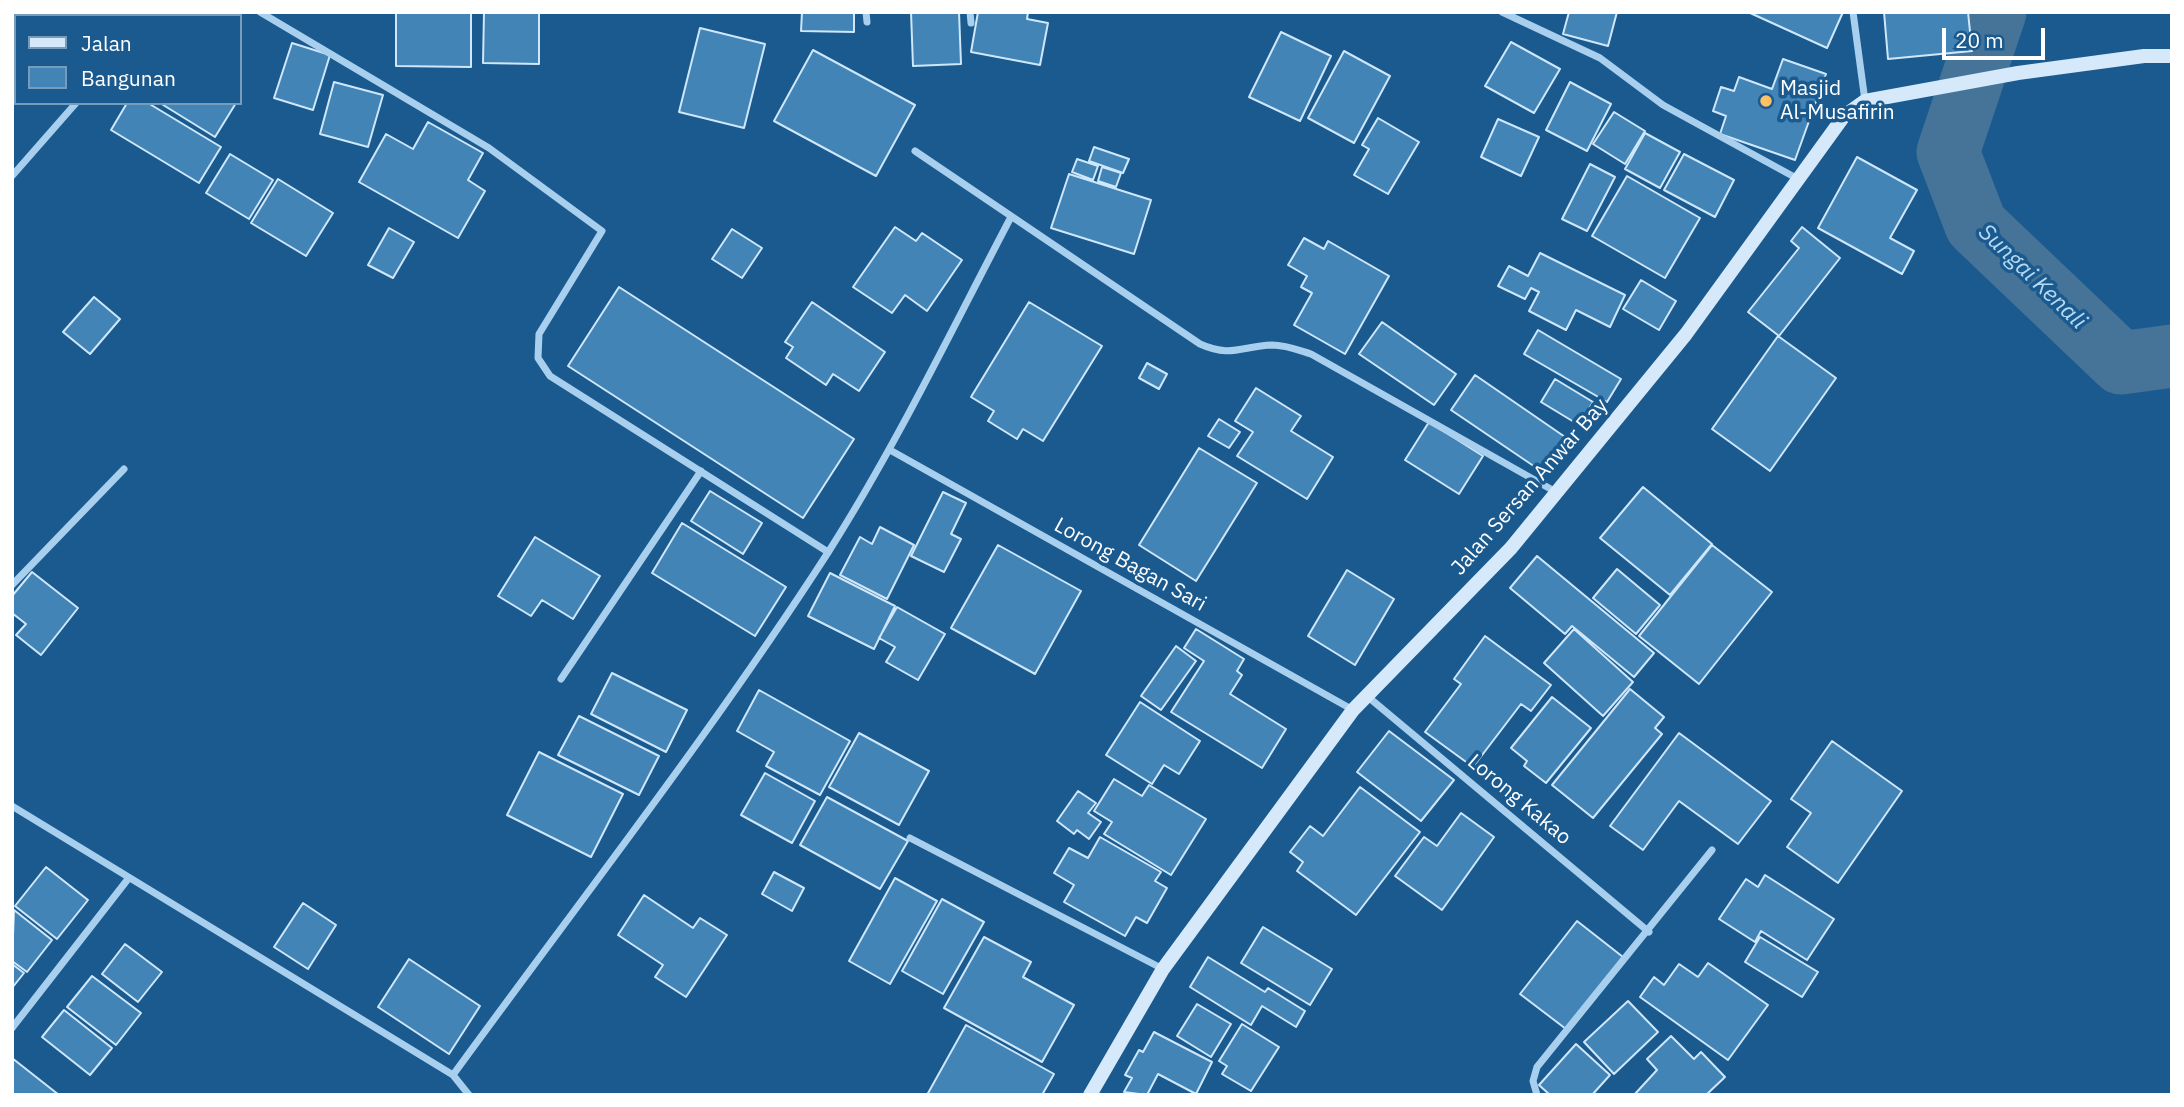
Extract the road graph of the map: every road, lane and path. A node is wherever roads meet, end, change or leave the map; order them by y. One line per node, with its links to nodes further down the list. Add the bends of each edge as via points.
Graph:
1 (260, 12): 17 (street, via 489,148 602,232 539,334 538,358 550,376)
2 (866, 12): 6 (street)
3 (970, 12): 7 (street)
4 (1502, 12): 13 (street, via 1600,58 1663,105)
5 (1853, 12): 9 (street)
6 (867, 22)
7 (971, 23)
8 (2172, 56): 9 (main road, via 2018,73)
9 (1865, 101): 13 (main road, Jalan Sersan Anwar Bay, via 1844,116)
10 (74, 105): 12 (street)
11 (915, 151): 14 (street)
12 (12, 176)
13 (1798, 179): 18 (main road, Jalan Sersan Anwar Bay, via 1686,334)
14 (1011, 216): 15 (street); 18 (street, via 1200,344 1228,353 1270,345 1311,354)
15 (890, 450): 19 (street); 23 (street, Lorong Bagan Sari)
16 (124, 469): 20 (street)
17 (701, 471): 19 (street); 21 (street)
18 (1556, 492): 22 (main road, Jalan Sersan Anwar Bay, via 1511,548)
19 (828, 552): 31 (street, via 689,754)
20 (12, 585)
21 (561, 680)
22 (1367, 696): 23 (main road, Jalan Sersan Anwar Bay); 28 (street, Lorong Kakao)
23 (1353, 710): 29 (main road, Jalan Sersan Anwar Bay)
24 (12, 806): 27 (street)
25 (910, 838): 29 (street)
26 (1712, 850): 28 (street)
27 (128, 879): 30 (street); 31 (street)
28 (1649, 932): 34 (street, via 1537,1067 1533,1081)
29 (1163, 969): 33 (main road, Jalan Sersan Anwar Bay)
30 (12, 1028)
31 (453, 1075): 32 (street)
32 (469, 1095)
33 (1090, 1095)
34 (1537, 1095)

